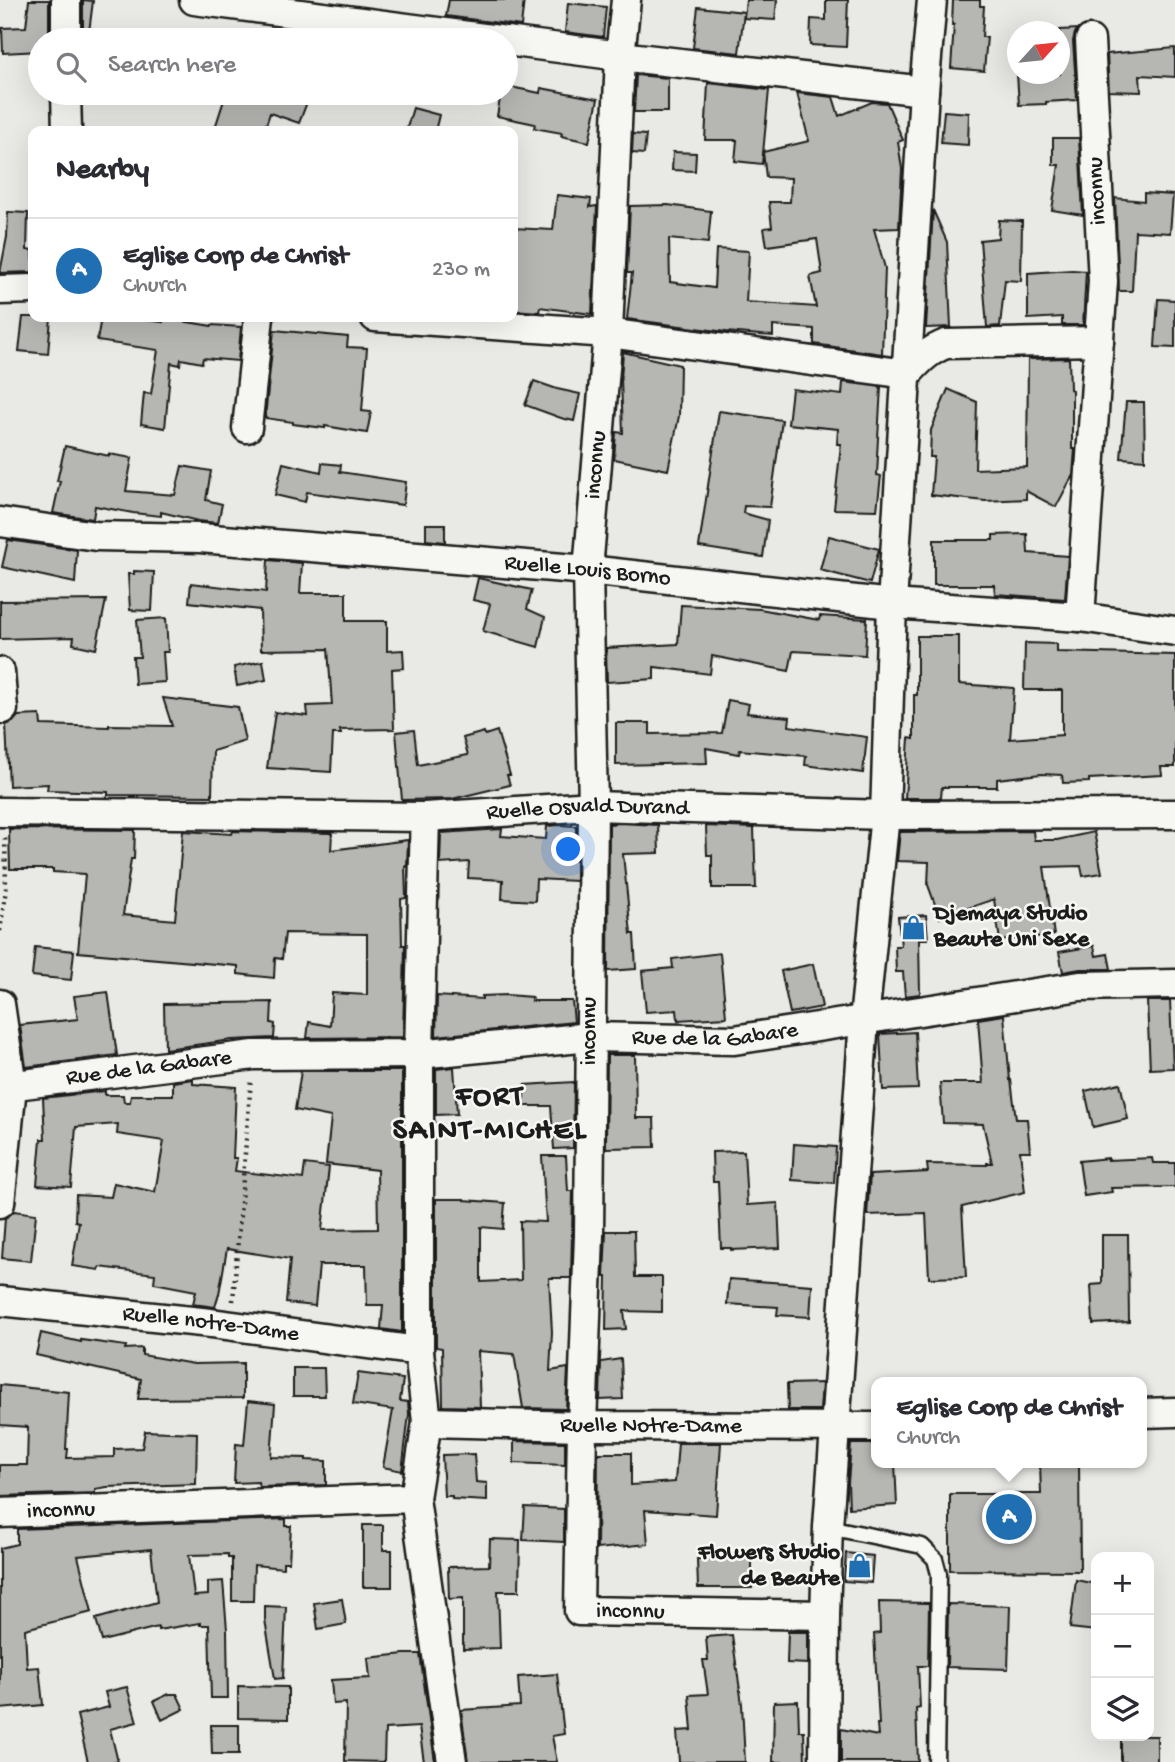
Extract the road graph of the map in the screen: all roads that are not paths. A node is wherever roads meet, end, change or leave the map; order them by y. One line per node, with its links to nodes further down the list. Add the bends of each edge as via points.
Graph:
1 (66, 0): 6 (street)
2 (194, 0): 5 (street)
3 (626, 0): 10 (street, inconnu)
4 (932, 0): 11 (street)
5 (246, 3): 7 (street)
6 (66, 28)
7 (417, 28)
8 (1090, 40): 19 (street, inconnu, via 1103,281)
9 (518, 43): 10 (street)
10 (620, 56): 11 (street); 18 (street, inconnu)
11 (924, 91): 20 (street)
12 (66, 105): 13 (street)
13 (66, 126)
14 (28, 289): 15 (street)
15 (0, 290)
16 (259, 322): 21 (street)
17 (448, 322): 18 (street)
18 (608, 333): 20 (street); 23 (street, inconnu)
19 (1099, 341): 20 (street, via 946,344 927,354); 25 (street, inconnu)
20 (907, 374): 24 (street)
21 (247, 428)
22 (0, 522): 23 (street, Ruelle Louis Borno, via 96,536 200,538)
23 (588, 570): 24 (street, Ruelle Louis Borno); 29 (street, inconnu)
24 (892, 604): 25 (street, Ruelle Louis Borno); 32 (street)
25 (1080, 617): 26 (street, Ruelle Louis Borno)
26 (1175, 631)
27 (0, 672): 28 (street)
28 (3, 709)
29 (593, 806): 32 (street, Ruelle Osvald Durand); 33 (street, Ruelle Osvald Durand); 37 (street, inconnu)
30 (2, 811): 33 (street, Ruelle Osvald Durand)
31 (1175, 814): 32 (street, Ruelle Osvald Durand)
32 (885, 815): 36 (street)
33 (425, 817): 38 (street)
34 (1175, 984): 36 (street, Rue de la Gabare, via 1080,986)
35 (0, 1004): 39 (street)
36 (864, 1020): 37 (street, Rue de la Gabare, via 734,1040); 47 (street)
37 (590, 1037): 38 (street, Rue de la Gabare); 46 (street, inconnu)
38 (419, 1054): 39 (street, Rue de la Gabare, via 254,1055); 42 (street)
39 (6, 1086): 40 (street)
40 (0, 1203)
41 (0, 1301): 42 (street, Ruelle notre-Dame)
42 (419, 1351): 45 (street)
43 (1175, 1412): 44 (street)
44 (1147, 1413)
45 (426, 1422): 46 (street, Ruelle Notre-Dame); 49 (street)
46 (582, 1426): 47 (street, Ruelle Notre-Dame); 52 (street, inconnu, via 579,1611)
47 (836, 1427): 48 (street, Ruelle Notre-Dame); 51 (street)
48 (871, 1427)
49 (415, 1498): 50 (street, inconnu); 53 (street)
50 (0, 1513)
51 (828, 1527): 52 (street); 55 (lane, via 922,1546 935,1559 939,1574)
52 (825, 1615): 54 (street)
53 (452, 1762)
54 (824, 1762)
55 (936, 1762)

